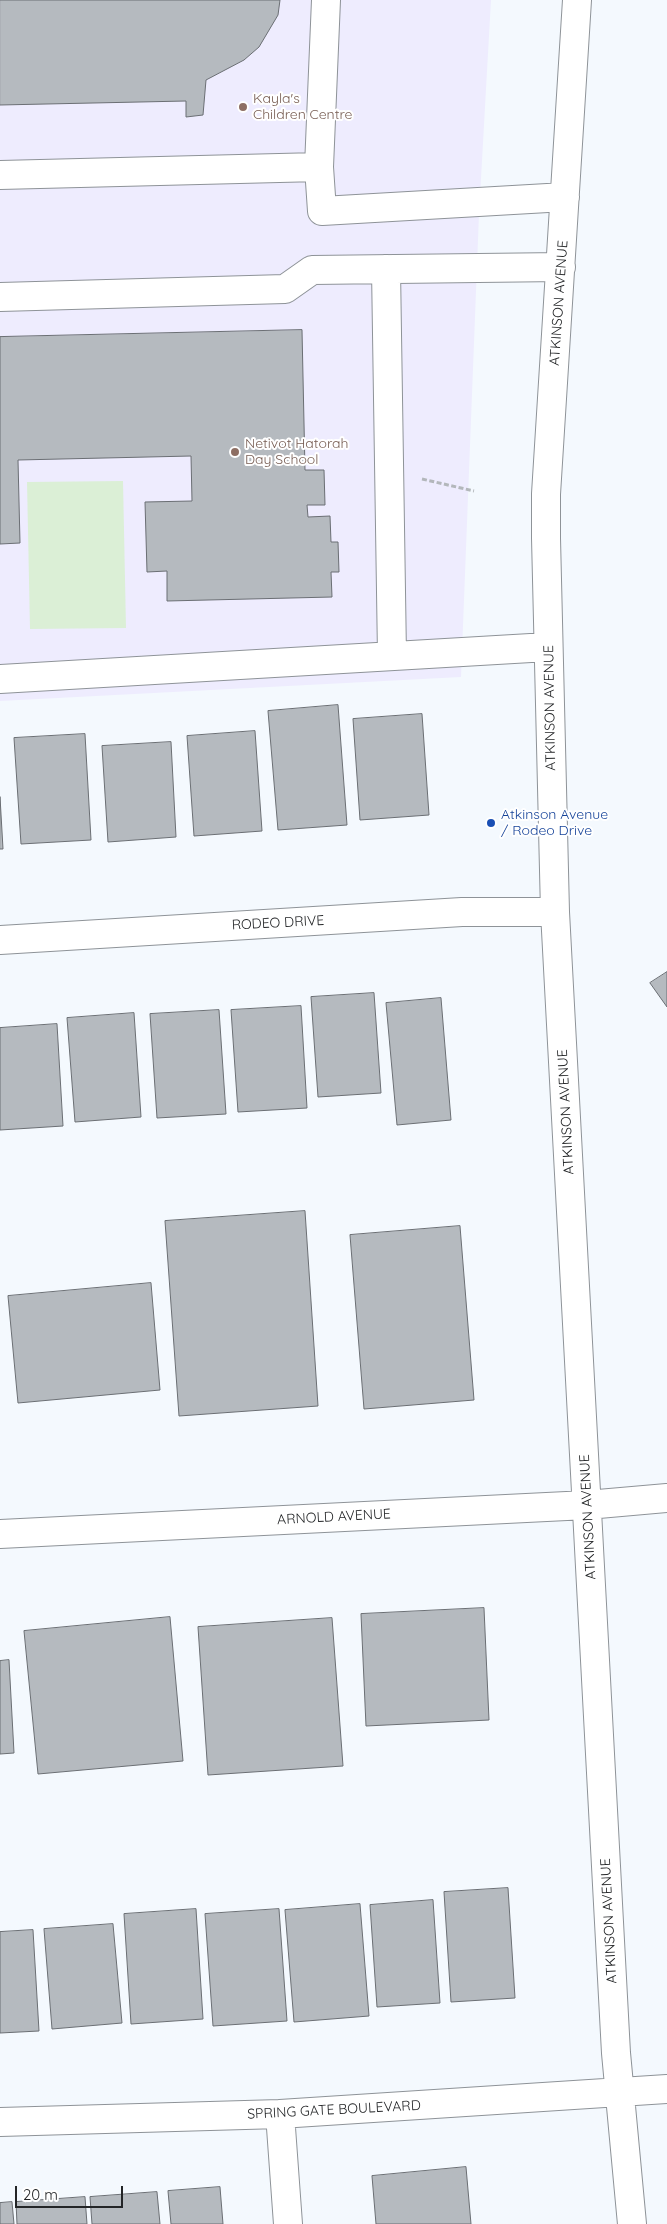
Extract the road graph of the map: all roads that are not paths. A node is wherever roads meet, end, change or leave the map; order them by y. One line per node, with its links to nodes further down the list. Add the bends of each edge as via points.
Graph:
1 (326, 0): 3 (street)
2 (578, 0): 5 (street, ATKINSON AVENUE)
3 (319, 167): 4 (street); 5 (street, via 322,211)
4 (0, 175)
5 (565, 197): 6 (street, ATKINSON AVENUE)
6 (561, 267): 7 (street); 9 (street, ATKINSON AVENUE, via 546,494)
7 (386, 269): 8 (street, via 312,270 285,289); 10 (street)
8 (0, 297)
9 (548, 647): 10 (street); 12 (street, ATKINSON AVENUE)
10 (392, 656): 11 (street)
11 (0, 679)
12 (555, 912): 13 (street, RODEO DRIVE, via 462,912); 15 (street, ATKINSON AVENUE)
13 (0, 940)
14 (667, 1498): 15 (street, ARNOLD AVENUE)
15 (588, 1505): 16 (street, ARNOLD AVENUE); 18 (street, ATKINSON AVENUE)
16 (0, 1534)
17 (667, 2089): 18 (street, SPRING GATE BOULEVARD)
18 (619, 2092): 19 (street, SPRING GATE BOULEVARD); 22 (street, ATKINSON AVENUE)
19 (280, 2114): 20 (street, SPRING GATE BOULEVARD); 21 (street)
20 (0, 2122)
21 (288, 2224)
22 (632, 2224)

